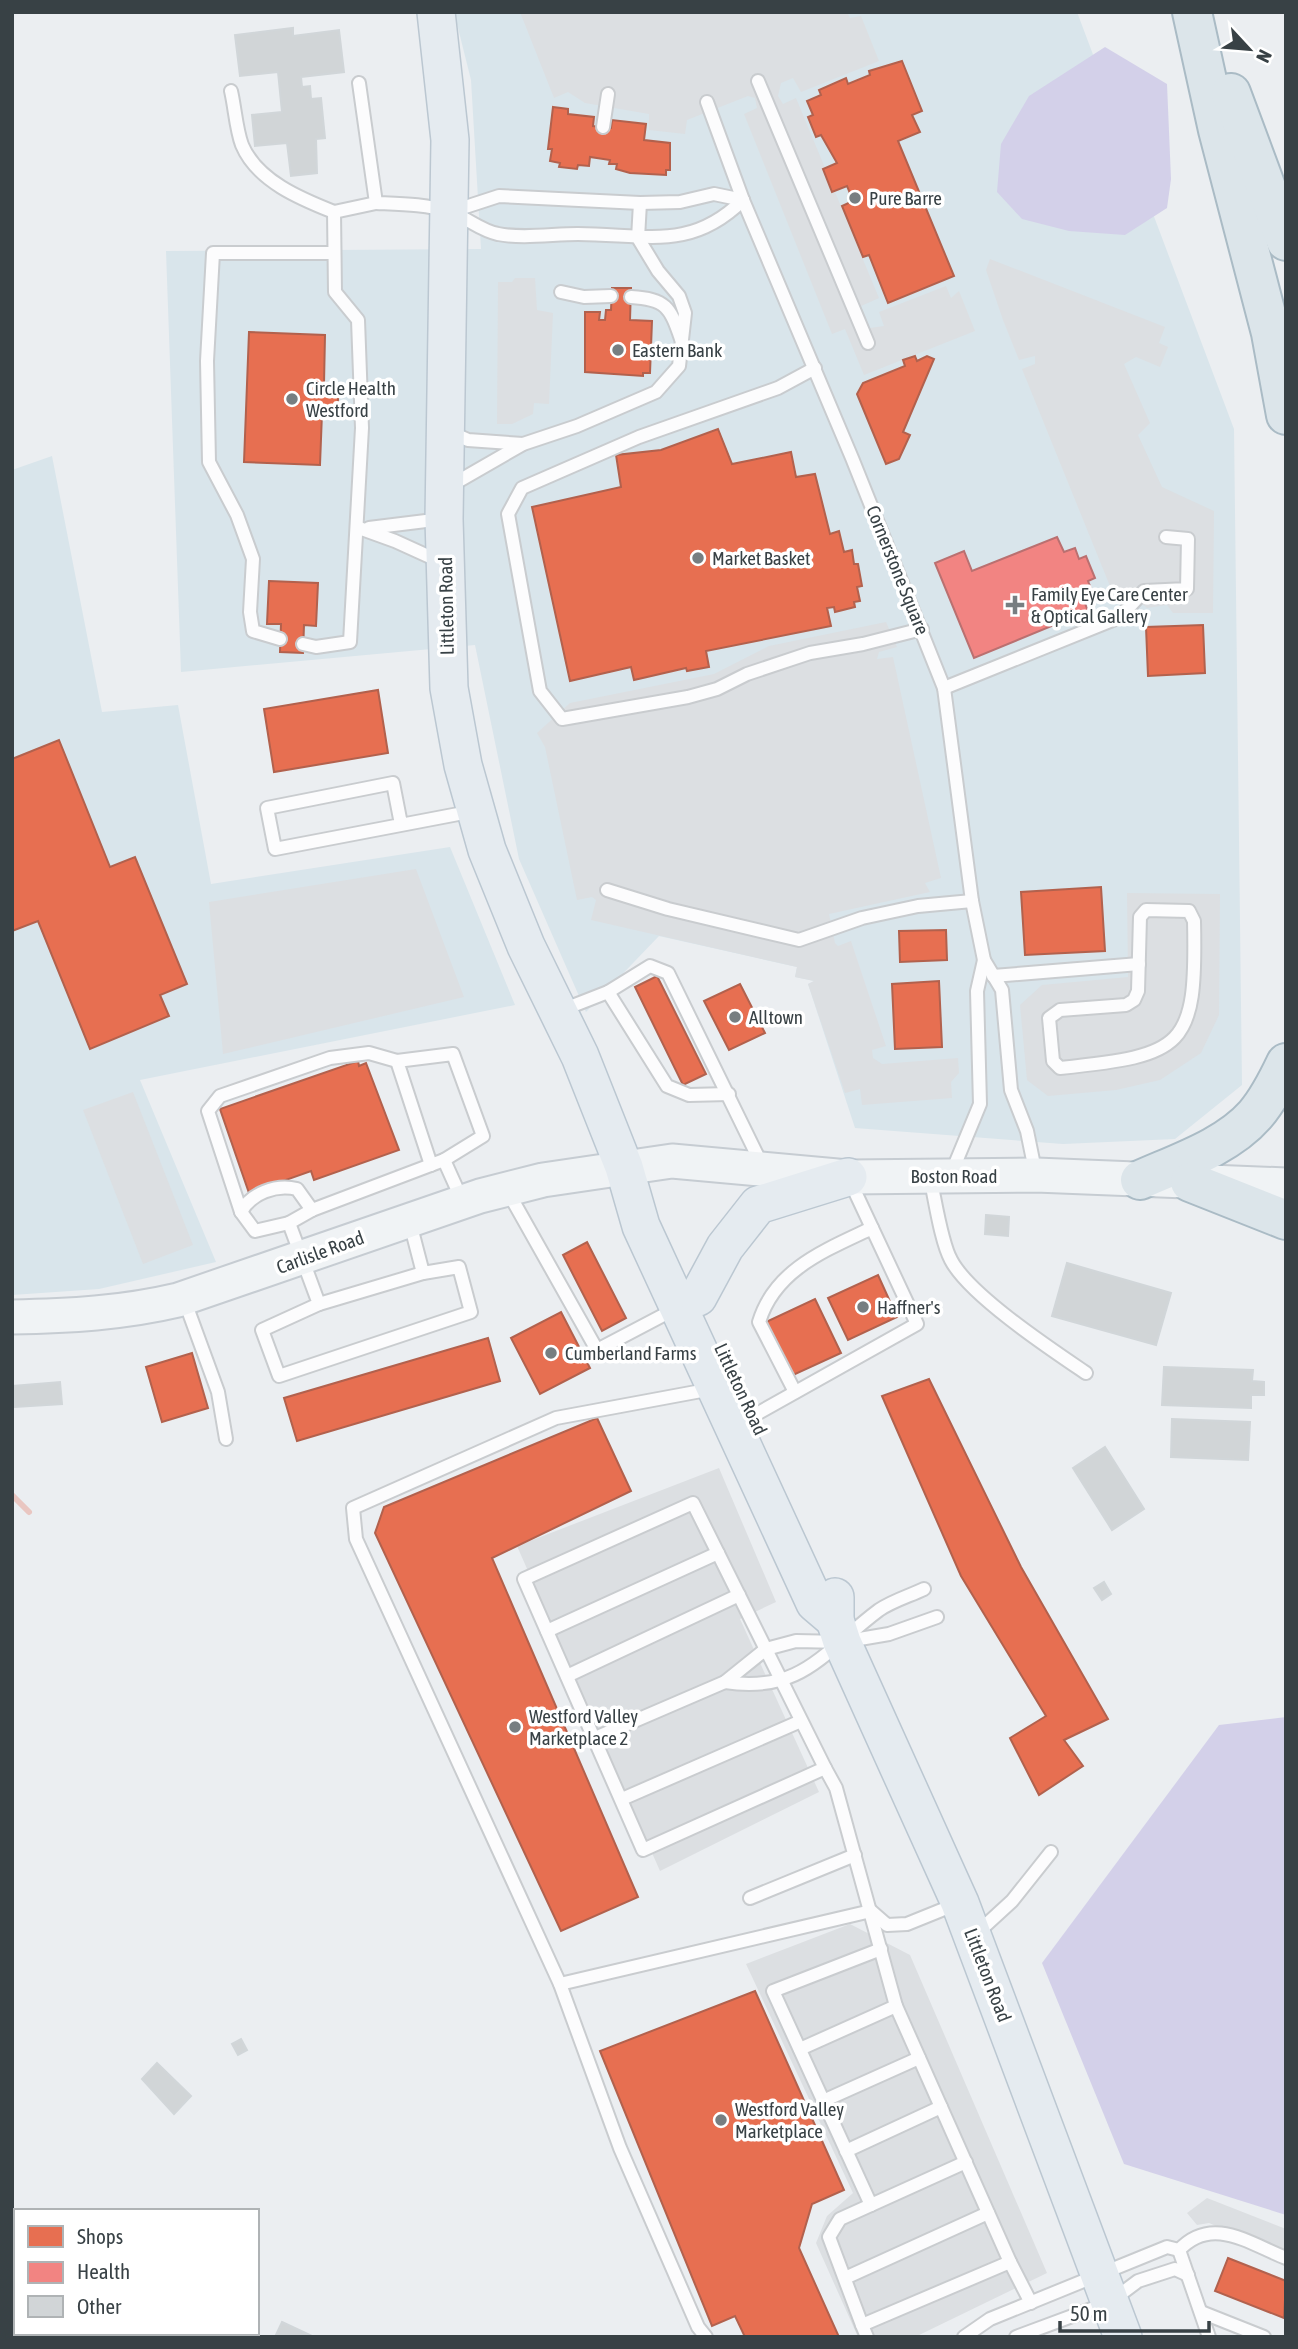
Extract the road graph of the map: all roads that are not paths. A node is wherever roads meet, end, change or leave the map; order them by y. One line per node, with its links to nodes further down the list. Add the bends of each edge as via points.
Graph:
1 (436, 12): 14 (main road, Littleton Road, via 449,117)
2 (1192, 12): 24 (highway, via 1272,333)
3 (1202, 12): 16 (highway)
4 (758, 81): 22 (lane)
5 (359, 83): 12 (lane)
6 (231, 91): 13 (lane, via 243,146 252,159 283,189)
7 (608, 94): 9 (lane)
8 (707, 102): 10 (lane, Cornerstone Square)
9 (603, 127)
10 (743, 200): 11 (lane, via 714,194 680,202); 15 (lane, via 722,220 684,235); 23 (lane, Cornerstone Square)
11 (640, 202): 14 (lane, via 499,196); 15 (lane)
12 (376, 203): 13 (lane); 14 (lane)
13 (334, 212): 17 (lane)
14 (450, 212): 15 (lane, via 497,234); 25 (main road, Littleton Road)
15 (638, 238): 21 (lane, via 679,296 685,313)
16 (1286, 242)
17 (334, 253): 28 (lane, via 335,292 358,320); 32 (lane, via 213,253 207,361 209,462 237,515 253,559 253,631)
18 (561, 292): 19 (lane)
19 (611, 296)
20 (631, 297): 21 (lane, via 664,303)
21 (682, 343): 26 (lane, via 679,366 656,392)
22 (868, 344)
23 (815, 368): 31 (lane, Cornerstone Square); 31 (lane, via 778,388 639,437 522,488 508,514 540,691 562,719 717,689 810,653)
24 (1286, 415)
25 (445, 430): 26 (lane, via 468,440); 27 (main road, Littleton Road)
26 (523, 444): 27 (lane)
27 (445, 504): 28 (lane); 30 (main road, Littleton Road)
28 (359, 528): 30 (lane); 33 (lane, via 350,642 316,647)
29 (1166, 537): 34 (lane, via 1188,538 1187,589 1144,592 1120,617)
30 (445, 564): 35 (main road, Littleton Road, via 449,688)
31 (922, 629): 34 (lane, Cornerstone Square)
32 (280, 639)
33 (303, 644)
34 (944, 688): 38 (lane, Cornerstone Square)
35 (475, 811): 36 (lane); 43 (main road, Littleton Road, via 505,900)
36 (401, 824): 36 (lane, via 393,783 267,808 275,849)
37 (607, 890): 38 (lane, via 799,940 862,918)
38 (972, 901): 39 (lane, Cornerstone Square)
39 (984, 960): 41 (lane, Cornerstone Square); 52 (lane, Cornerstone Square, via 977,991 980,1104)
40 (1139, 964): 40 (lane, via 1134,1000 1060,1010 1049,1018 1053,1061 1060,1068 1149,1056 1174,1039 1194,996 1195,920 1189,911 1146,910 1140,917); 41 (lane)
41 (993, 976): 50 (lane, Cornerstone Square, via 1002,990 1012,1090)
42 (608, 992): 43 (lane); 46 (lane, via 667,1086 689,1095); 46 (lane, via 650,966 668,973)
43 (559, 1012): 48 (main road, Littleton Road)
44 (397, 1061): 47 (lane); 47 (lane, via 453,1054 483,1136); 59 (lane, via 369,1053 330,1058 220,1096 212,1103 208,1111)
45 (1286, 1063): 53 (highway, via 1253,1117 1193,1156)
46 (729, 1094): 49 (lane)
47 (438, 1163): 57 (lane); 58 (lane)
48 (624, 1167): 49 (main road, Boston Road, via 671,1161); 56 (main road, Carlisle Road); 67 (main road, Littleton Road, via 641,1226)
49 (765, 1172): 51 (main road, Boston Road)
50 (1037, 1175): 52 (main road, Boston Road); 53 (main road, Boston Road)
51 (848, 1177): 52 (main road, Boston Road); 63 (lane); 67 (main road, via 758,1205)
52 (940, 1177): 70 (lane, via 950,1260 1034,1338)
53 (1140, 1180): 54 (main road, Boston Road)
54 (1190, 1182): 55 (main road, Boston Road); 61 (highway)
55 (1286, 1185)
56 (506, 1189): 57 (main road, Carlisle Road); 67 (lane, via 597,1350)
57 (463, 1201): 60 (main road, Carlisle Road)
58 (312, 1210): 59 (lane, via 297,1189 286,1186 258,1194 246,1202); 62 (lane)
59 (242, 1212): 62 (lane, via 255,1231)
60 (409, 1219): 64 (main road, Carlisle Road); 65 (lane)
61 (1286, 1220)
62 (289, 1223): 64 (lane)
63 (872, 1228): 72 (lane, via 805,1259 764,1306 759,1322); 72 (lane, via 917,1324)
64 (302, 1259): 66 (main road, Carlisle Road); 68 (lane)
65 (423, 1273): 68 (lane); 68 (lane, via 459,1266 471,1312 279,1376 262,1330)
66 (184, 1298): 69 (main road, Carlisle Road, via 135,1310); 74 (lane, via 219,1392)
67 (688, 1302): 71 (main road, Littleton Road); 73 (main road, Littleton Road)
68 (319, 1304)
69 (12, 1317)
70 (1086, 1373)
71 (716, 1388): 80 (main road, Littleton Road, via 814,1603); 96 (lane, via 556,1418 353,1508 356,1539)
72 (795, 1392): 73 (lane)
73 (754, 1416): 80 (main road, Littleton Road, via 835,1591)
74 (226, 1439)
75 (718, 1553): 77 (lane); 79 (lane); 79 (lane, via 693,1503 524,1579)
76 (924, 1589): 80 (lane)
77 (739, 1594): 81 (lane); 82 (lane)
78 (937, 1617): 80 (lane, via 889,1634)
79 (547, 1631): 82 (lane)
80 (839, 1631): 81 (lane); 84 (lane, via 805,1670); 92 (main road, Littleton Road)
81 (766, 1649): 83 (lane); 84 (lane)
82 (567, 1676): 86 (lane)
83 (725, 1682): 84 (lane, via 748,1686); 86 (lane)
84 (780, 1682): 85 (lane)
85 (801, 1721): 87 (lane); 88 (lane)
86 (595, 1738): 88 (lane)
87 (825, 1768): 88 (lane, via 643,1850); 90 (lane, via 836,1788)
88 (621, 1799)
89 (1051, 1852): 94 (lane, via 1012,1901)
90 (855, 1855): 91 (lane); 93 (lane)
91 (750, 1898)
92 (960, 1903): 93 (lane, via 907,1924 887,1925); 94 (main road, Littleton Road)
93 (871, 1911): 95 (lane); 96 (lane)
94 (974, 1936): 111 (main road, Littleton Road)
95 (881, 1949): 97 (lane); 98 (lane, via 773,1991)
96 (560, 1984): 116 (lane, via 620,2148)
97 (896, 2006): 98 (lane); 99 (lane)
98 (800, 2049): 100 (lane)
99 (919, 2058): 100 (lane); 101 (lane)
100 (824, 2101): 102 (lane)
101 (941, 2106): 102 (lane); 103 (lane)
102 (846, 2151): 104 (lane)
103 (966, 2162): 104 (lane); 105 (lane)
104 (871, 2206): 110 (lane, via 840,2220 830,2237)
105 (988, 2213): 108 (lane); 110 (lane)
106 (1179, 2250): 107 (lane, via 1192,2236 1219,2231); 109 (lane); 111 (lane, via 1167,2247)
107 (1286, 2258)
108 (1010, 2262): 112 (lane); 114 (lane)
109 (1188, 2275): 111 (lane, via 1175,2269); 113 (lane)
110 (845, 2278): 114 (lane)
111 (1105, 2289): 112 (lane); 115 (lane); 119 (main road, Littleton Road)
112 (1031, 2303): 117 (lane, via 989,2319)
113 (1200, 2312): 120 (lane); 121 (lane)
114 (865, 2331)
115 (1041, 2333): 118 (lane)
116 (706, 2337)
117 (964, 2337)
118 (1016, 2337)
119 (1123, 2337)
120 (1209, 2337)
121 (1264, 2337)

